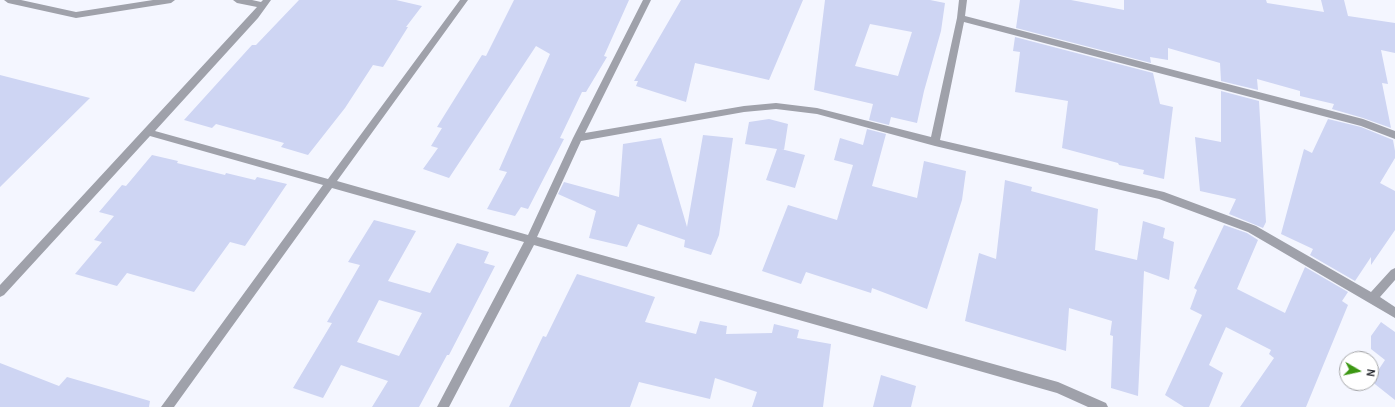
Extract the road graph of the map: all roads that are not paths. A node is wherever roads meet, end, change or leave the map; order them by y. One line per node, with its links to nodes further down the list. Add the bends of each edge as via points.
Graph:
1 (8, 0): 2 (street, via 76,15)
2 (170, 0)
3 (237, 0): 7 (street)
4 (464, 0): 13 (street)
5 (648, 0): 11 (street)
6 (963, 0): 8 (street)
7 (265, 2): 9 (street, via 255,16)
8 (961, 18): 10 (street, via 1356,121); 12 (street)
9 (146, 132): 13 (street); 16 (street)
10 (1395, 135)
11 (578, 138): 12 (street, via 744,109 776,106 817,111); 14 (street)
12 (935, 142): 17 (street, via 1160,195 1252,229)
13 (330, 184): 14 (street); 19 (street)
14 (531, 240): 20 (street); 21 (street, via 1058,388)
15 (1395, 273): 17 (street)
16 (0, 292)
17 (1372, 298): 18 (street)
18 (1395, 313)
19 (167, 407)
20 (444, 407)
21 (1102, 407)

